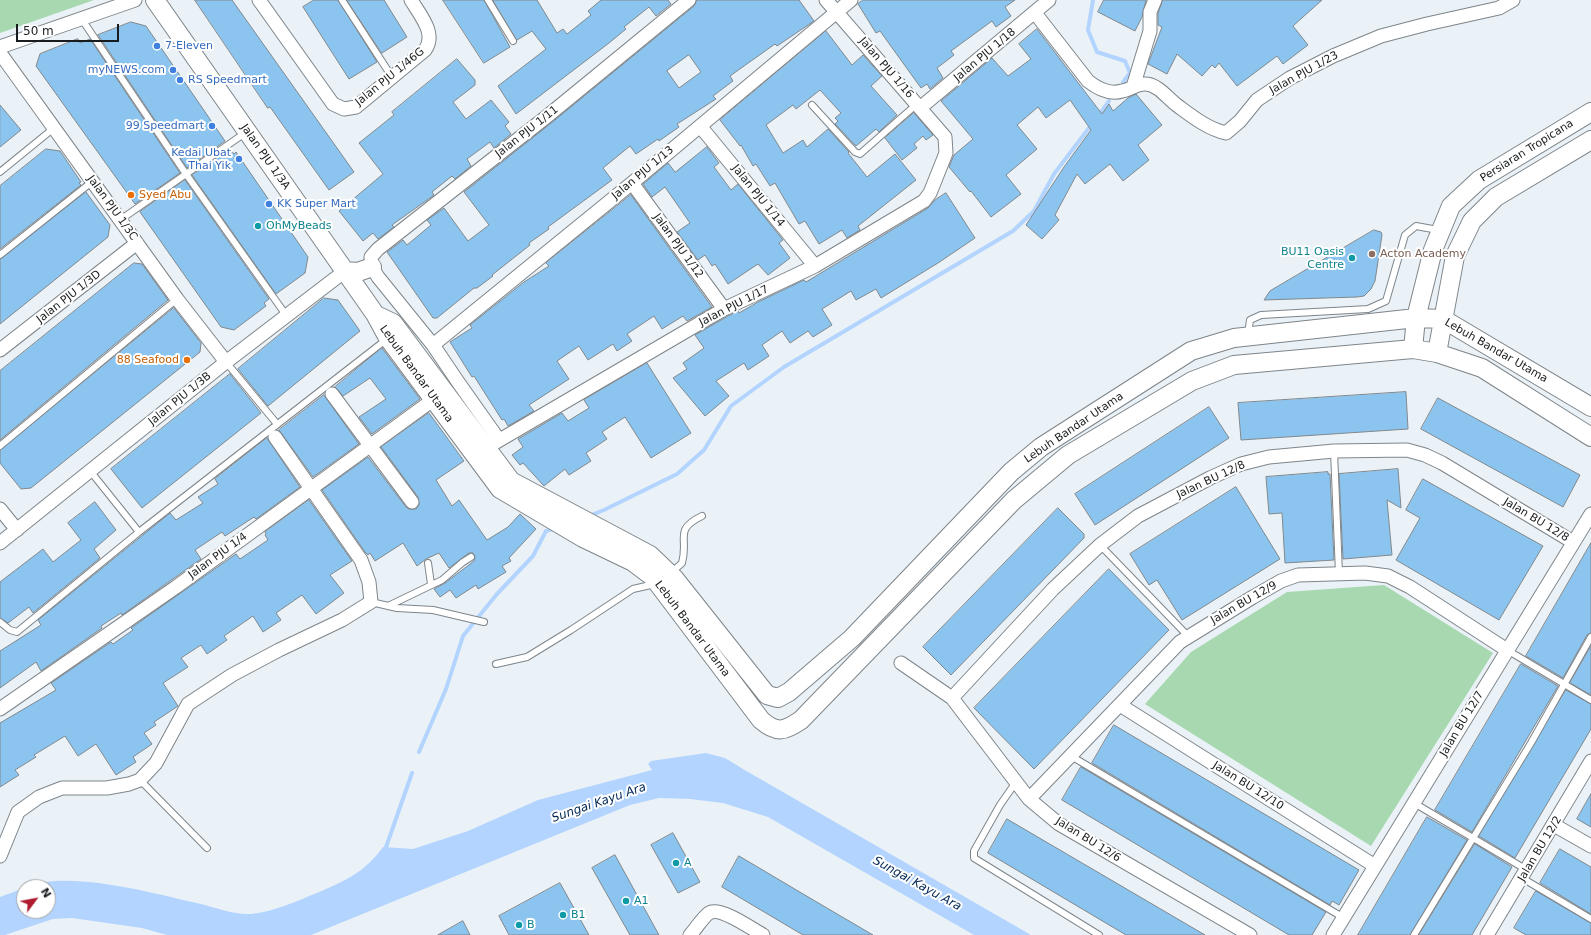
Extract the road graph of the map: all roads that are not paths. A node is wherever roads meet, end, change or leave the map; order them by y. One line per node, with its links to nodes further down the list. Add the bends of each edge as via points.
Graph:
1 (135, 0): 15 (street)
2 (155, 0): 26 (main road, Jalan PJU 1/3A)
3 (259, 0): 19 (street, Jalan PJU 1/46G, via 333,104 344,109 356,107)
4 (342, 0): 19 (lane)
5 (411, 0): 19 (street, Jalan PJU 1/46G, via 431,39 425,50)
6 (488, 0): 16 (lane)
7 (689, 0): 38 (street, Jalan PJU 1/11, via 378,250 371,257)
8 (826, 0): 13 (street, Jalan PJU 1/16)
9 (851, 0): 13 (street, Jalan PJU 1/13)
10 (1049, 0): 14 (street, Jalan PJU 1/18)
11 (1155, 0): 20 (street, via 1150,12 1150,31)
12 (1513, 0): 20 (street, Jalan PJU 1/23, via 1499,8 1381,36 1333,56 1290,78 1257,100 1226,133 1207,126 1157,88 1145,84)
13 (837, 12): 22 (street, Jalan PJU 1/16); 24 (street, Jalan PJU 1/13)
14 (1035, 13): 20 (street, Jalan PJU 1/23, via 1088,81 1098,89 1122,92); 22 (street, Jalan PJU 1/18)
15 (81, 18): 17 (street); 30 (lane)
16 (513, 41)
17 (0, 47)
18 (0, 53): 25 (street, Jalan PJU 1/3C)
19 (392, 78)
20 (1133, 87)
21 (812, 105): 22 (lane, via 855,152 860,154)
22 (919, 106): 27 (street, Jalan PJU 1/16)
23 (1591, 112): 34 (main road, Persiaran Tropicana, via 1478,180 1451,206)
24 (700, 126): 32 (street, Jalan PJU 1/13); 37 (street, Jalan PJU 1/14)
25 (54, 128): 29 (lane); 31 (street, Jalan PJU 1/3C)
26 (247, 132): 30 (lane); 39 (main road, Jalan PJU 1/3A)
27 (944, 137): 37 (street, Jalan PJU 1/17, via 946,152 930,193 924,201)
28 (1591, 140): 45 (main road, Persiaran Tropicana, via 1496,197 1472,221 1455,256)
29 (0, 172)
30 (186, 174): 33 (lane); 43 (lane)
31 (93, 181): 33 (street, Jalan PJU 1/3C); 36 (lane)
32 (632, 183): 41 (street, Jalan PJU 1/12); 48 (street, Jalan PJU 1/13)
33 (120, 220): 35 (street, Jalan PJU 1/3C)
34 (1440, 231): 44 (main road, Persiaran Tropicana); 47 (lane, via 1416,226 1405,235 1386,301 1368,309 1261,315 1250,320)
35 (137, 243): 40 (street, Jalan PJU 1/3C); 50 (street, Jalan PJU 1/3D)
36 (0, 256)
37 (815, 266): 41 (street, Jalan PJU 1/17)
38 (372, 267): 39 (main road, via 358,272); 48 (street)
39 (344, 271): 42 (main road, Jalan PJU 1/3A); 43 (street, Jalan PJU 1/3B)
40 (177, 299): 52 (street, Jalan PJU 1/3C); 59 (lane)
41 (724, 309): 58 (street, Jalan PJU 1/17)
42 (375, 314): 46 (main road, Lebuh Bandar Utama, via 393,323)
43 (286, 315): 52 (street, Jalan PJU 1/3B)
44 (1416, 318): 45 (main road, Lebuh Bandar Utama); 47 (main road, Lebuh Bandar Utama); 49 (main road, Persiaran Tropicana)
45 (1443, 320): 51 (main road, Persiaran Tropicana); 55 (main road, Lebuh Bandar Utama)
46 (393, 334): 53 (main road, Lebuh Bandar Utama); 56 (lane)
47 (1248, 337): 85 (main road, Lebuh Bandar Utama, via 1234,338 1191,351 1041,447 1011,472)
48 (433, 345): 53 (street)
49 (1413, 349): 51 (main road, Lebuh Bandar Utama); 87 (main road, Lebuh Bandar Utama, via 1234,365 1192,381 1068,455 1014,500)
50 (0, 350)
51 (1437, 353): 57 (main road, Lebuh Bandar Utama, via 1482,368)
52 (226, 362): 56 (lane); 62 (street, Jalan PJU 1/3B)
53 (445, 391): 58 (main road, Lebuh Bandar Utama); 60 (street, Jalan PJU 1/4); 64 (main road, Lebuh Bandar Utama, via 500,489)
54 (332, 394): 60 (street)
55 (1591, 407)
56 (276, 431): 63 (street); 70 (lane)
57 (1591, 437)
58 (492, 444): 64 (main road, Lebuh Bandar Utama, via 511,481)
59 (0, 446)
60 (370, 446): 63 (street, Jalan PJU 1/4); 65 (street)
61 (1334, 451): 71 (street, Jalan BU 12/8, via 1407,450 1425,455); 73 (street, Jalan BU 12/8, via 1269,457 1240,464 1138,516); 76 (lane)
62 (91, 472): 69 (street, Jalan PJU 1/3B); 70 (lane)
63 (312, 489): 79 (street, via 361,560 369,582); 95 (street, Jalan PJU 1/4)
64 (530, 499): 77 (main road, Lebuh Bandar Utama, via 554,522 633,562 652,577); 77 (main road, Lebuh Bandar Utama, via 573,512 650,555)
65 (412, 502)
66 (0, 509): 69 (street)
67 (1591, 514): 71 (street, Jalan BU 12/7)
68 (702, 516): 77 (lane, via 686,526 683,532 682,563)
69 (17, 530): 72 (street, Jalan PJU 1/3B)
70 (139, 532): 82 (lane, via 17,632)
71 (1573, 542): 88 (street, Jalan BU 12/7)
72 (0, 543)
73 (1100, 545): 84 (lane); 92 (street, Jalan BU 12/8, via 1053,590)
74 (471, 557): 78 (lane, via 442,580)
75 (428, 563): 78 (lane)
76 (1340, 574): 84 (street, Jalan BU 12/9, via 1298,575 1281,581); 88 (street, Jalan BU 12/9, via 1365,573 1388,576 1410,587)
77 (663, 578): 81 (main road, Lebuh Bandar Utama); 90 (lane, via 633,588 527,657)
78 (431, 584): 80 (lane)
79 (371, 602): 80 (lane); 98 (street, via 342,620 232,675 188,704 156,763)
80 (388, 606): 83 (lane, via 433,610)
81 (692, 615): 85 (main road, Lebuh Bandar Utama, via 772,698 789,692); 87 (main road, Lebuh Bandar Utama, via 761,720 776,730 801,720)
82 (0, 622)
83 (484, 622)
84 (1188, 636): 94 (street, Jalan BU 12/9)
85 (852, 638): 87 (street)
86 (1591, 638): 91 (lane)
87 (868, 649)
88 (1507, 650): 91 (lane); 101 (street, Jalan BU 12/7)
89 (901, 663): 92 (street, Jalan BU 12/6)
90 (496, 664)
91 (1564, 684): 93 (lane); 103 (lane, via 1531,743)
92 (952, 698): 99 (street, Jalan BU 12/6)
93 (1591, 700)
94 (1120, 705): 96 (street, Jalan BU 12/9); 107 (street, Jalan BU 12/10)
95 (0, 710)
96 (1071, 756): 100 (street, Jalan BU 12/9); 109 (lane)
97 (1589, 770): 102 (street, Jalan BU 12/2)
98 (140, 780): 105 (lane); 106 (street, via 107,788 62,788 39,797 18,812)
99 (1016, 782): 100 (street, Jalan BU 12/6); 114 (lane, via 974,851 974,858)
100 (1029, 799): 115 (street, Jalan BU 12/6, via 1059,824)
101 (1414, 802): 103 (lane); 107 (street, Jalan BU 12/7)
102 (1554, 825): 104 (street); 108 (street, Jalan BU 12/2)
103 (1472, 837): 108 (lane); 117 (lane)
104 (1591, 846)
105 (207, 848)
106 (0, 856)
107 (1375, 866): 109 (street, Jalan BU 12/7)
108 (1524, 874): 110 (lane); 112 (street, Jalan BU 12/2)
109 (1344, 918): 116 (street, Jalan BU 12/7)
110 (1591, 919)
111 (756, 933): 113 (street, via 717,911 709,913)
112 (1492, 934)
113 (690, 935)
114 (1099, 935)
115 (1250, 935)
116 (1333, 935)
117 (1414, 935)

